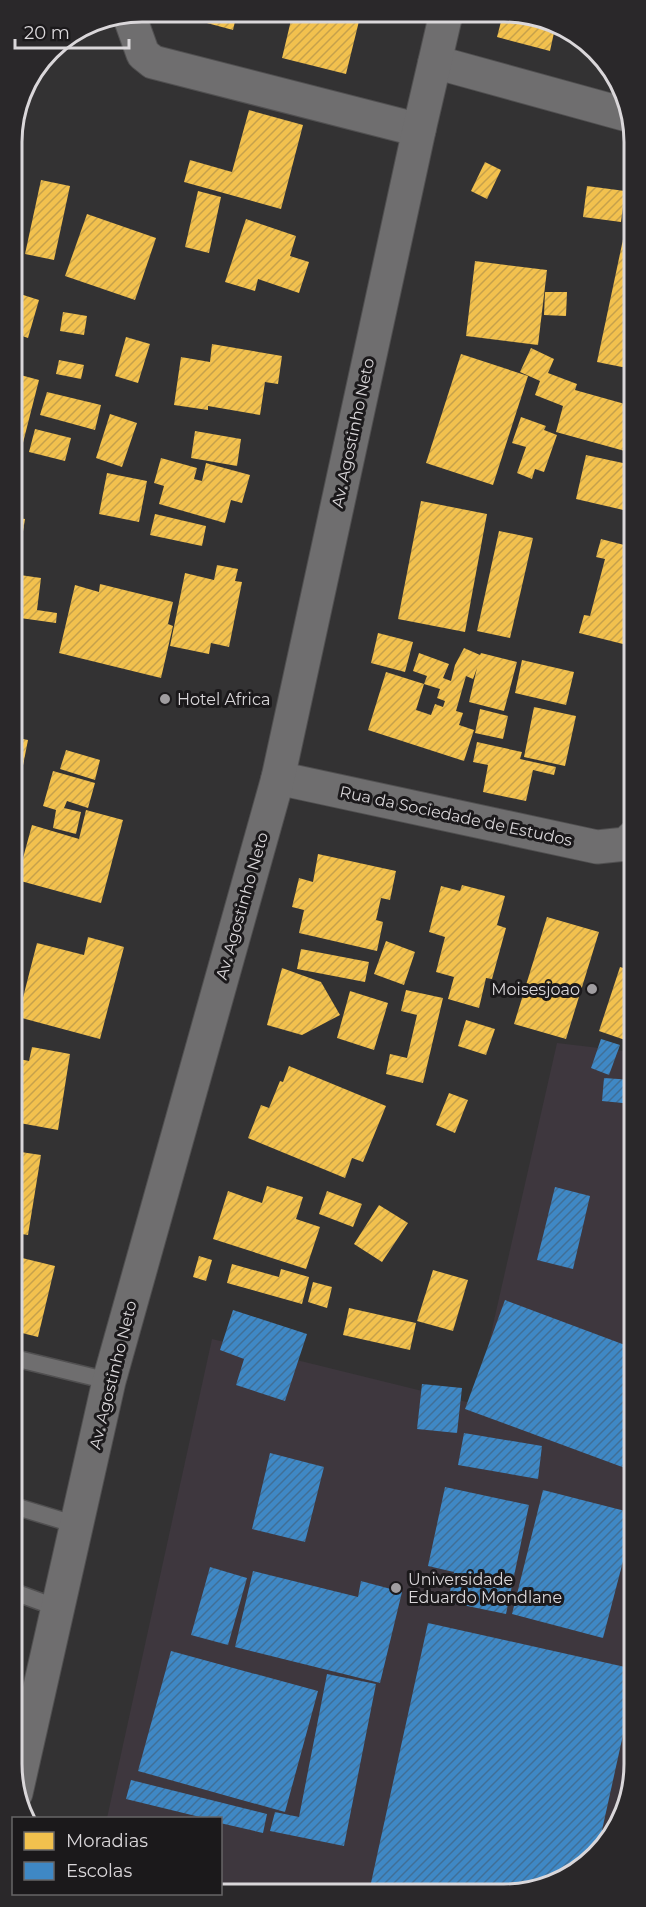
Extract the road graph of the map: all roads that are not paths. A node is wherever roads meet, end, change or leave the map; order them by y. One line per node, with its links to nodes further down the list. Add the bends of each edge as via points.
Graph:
1 (444, 22): 3 (street, Av. Agostinho Neto)
2 (132, 23): 5 (street, via 143,54 153,62)
3 (435, 62): 4 (street); 5 (street, Av. Agostinho Neto)
4 (619, 113)
5 (419, 130): 6 (street, Av. Agostinho Neto)
6 (278, 777): 7 (street, Rua da Sociedade de Estudos, via 597,847); 9 (street, Av. Agostinho Neto)
7 (624, 844)
8 (22, 1360): 9 (lane)
9 (109, 1381): 11 (street, Av. Agostinho Neto)
10 (22, 1508): 11 (lane)
11 (77, 1525): 13 (street, Av. Agostinho Neto)
12 (22, 1595): 13 (lane)
13 (58, 1608): 14 (street, Av. Agostinho Neto)
14 (22, 1766)

